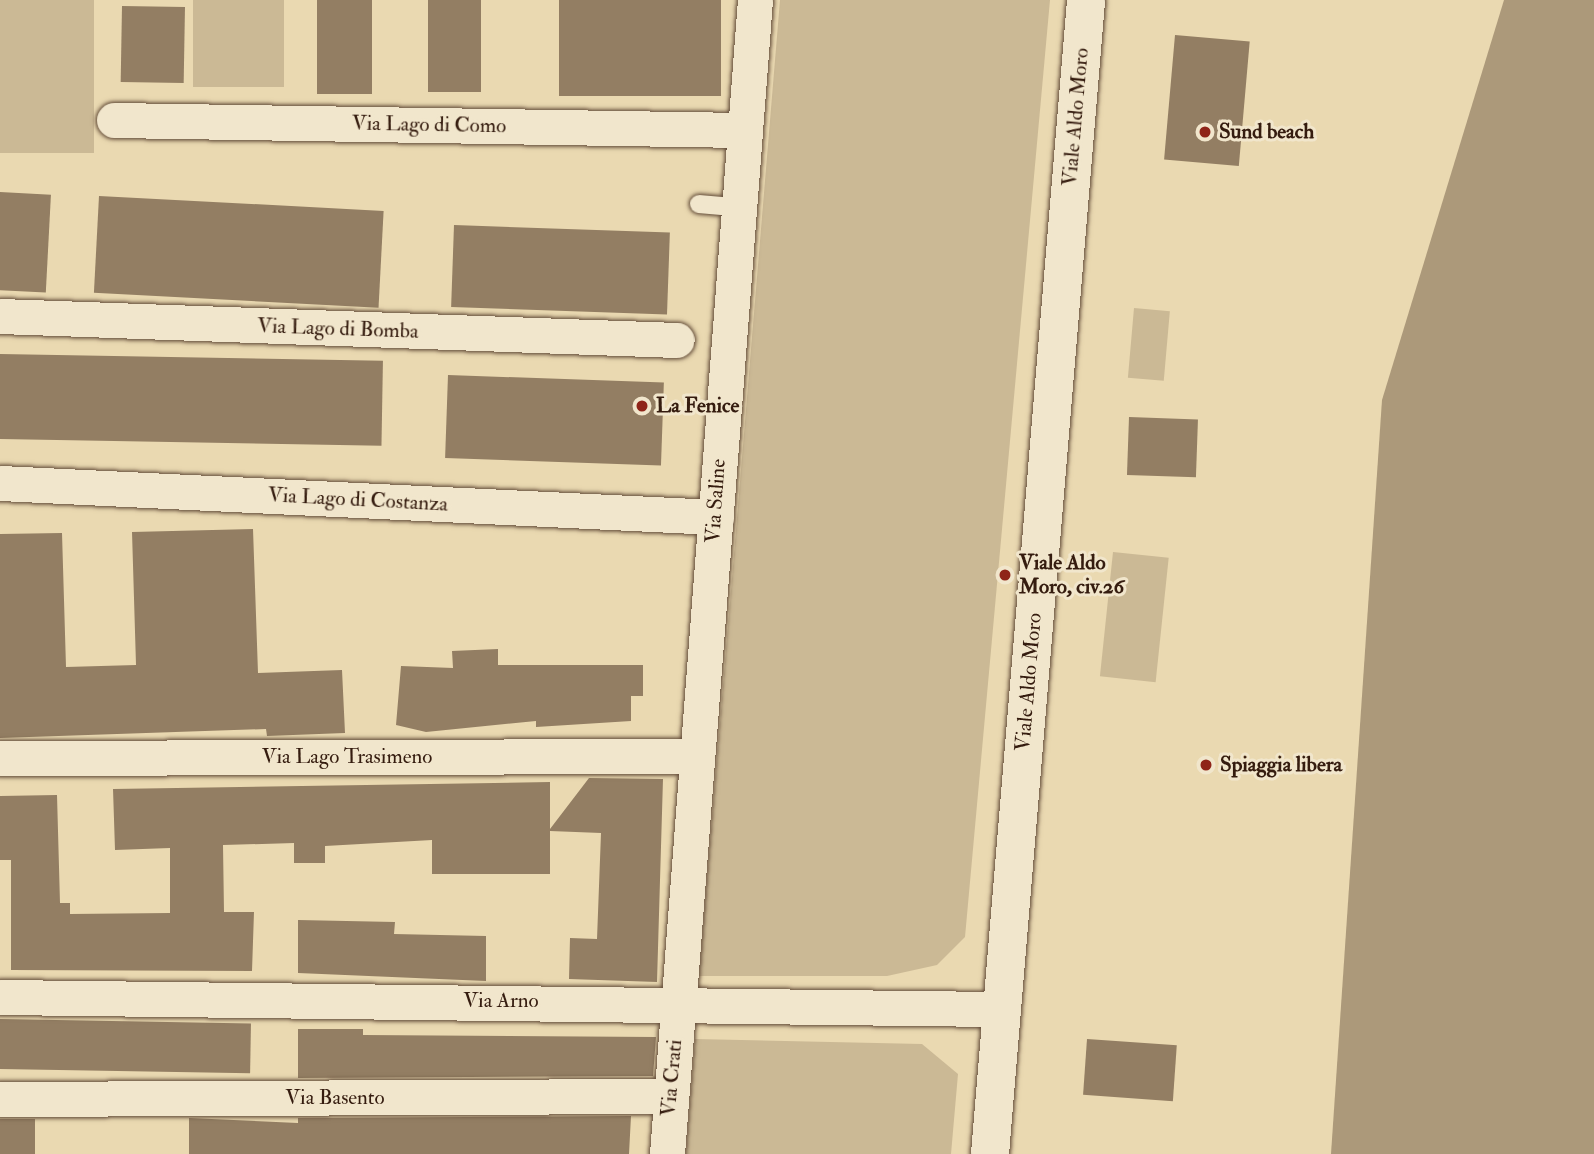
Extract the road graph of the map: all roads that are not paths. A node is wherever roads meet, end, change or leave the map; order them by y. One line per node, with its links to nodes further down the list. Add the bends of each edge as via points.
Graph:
1 (755, 0): 4 (street, Via Saline)
2 (1086, 0): 15 (street, Viale Aldo Moro)
3 (114, 120): 4 (street, Via Lago di Como)
4 (744, 130): 6 (street, Via Saline)
5 (699, 204): 6 (lane)
6 (736, 207): 10 (street, Via Saline)
7 (0, 316): 8 (street, Via Lago di Bomba)
8 (677, 340)
9 (0, 483): 10 (street, Via Lago di Costanza)
10 (716, 516): 11 (street, Via Saline)
11 (694, 756): 12 (street, Via Lago Trasimeno); 14 (street, Via Saline)
12 (0, 758)
13 (0, 997): 14 (street, Via Arno)
14 (679, 1002): 15 (street, Via Arno); 16 (street, Via Crati)
15 (1001, 1009): 19 (street, Viale Aldo Moro)
16 (670, 1096): 17 (street, Via Basento); 18 (street, Via Crati)
17 (0, 1099)
18 (667, 1154)
19 (990, 1154)

